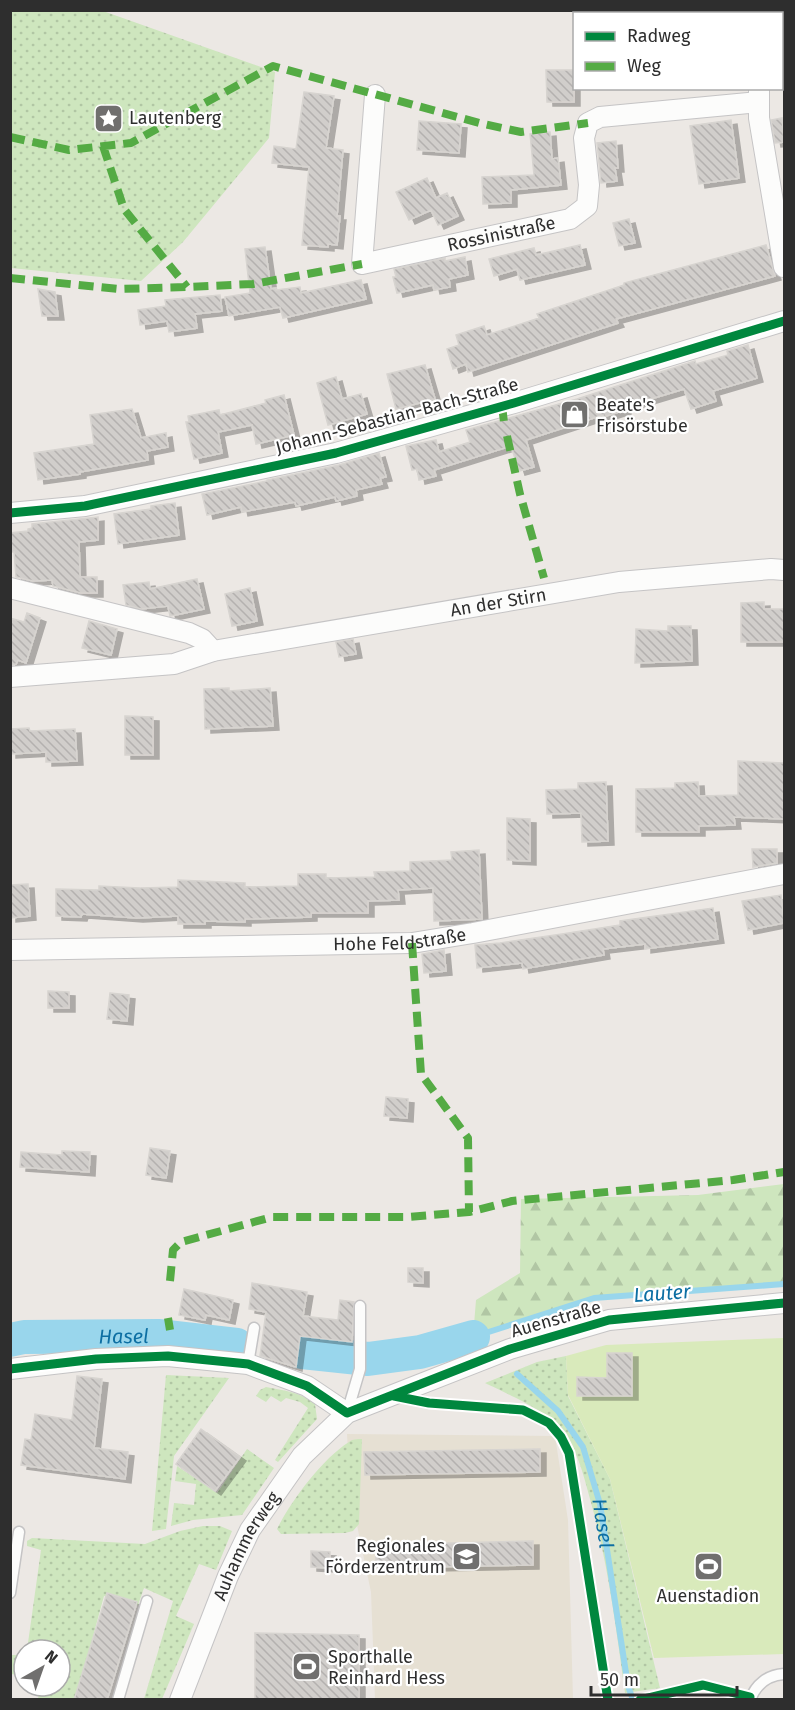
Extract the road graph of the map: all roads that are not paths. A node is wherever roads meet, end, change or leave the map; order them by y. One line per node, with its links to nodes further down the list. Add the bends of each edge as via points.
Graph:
1 (375, 95): 2 (street, Rossinistraße, via 363,264 570,219 586,206 589,185 584,138 588,123 600,117)
2 (759, 95): 3 (street, via 759,118)
3 (784, 267)
4 (784, 321): 5 (street, Johann-Sebastian-Bach-Straße, via 336,453 85,506)
5 (10, 513)
6 (784, 570): 8 (street, An der Stirn, via 619,582)
7 (10, 588): 8 (street, via 189,633)
8 (213, 651): 9 (street, An der Stirn, via 174,664)
9 (10, 677)
10 (784, 874): 11 (street, Hohe Feldstraße, via 412,943)
11 (10, 950)
12 (784, 1303): 17 (street, Auenstraße, via 609,1320 510,1349)
13 (360, 1306): 17 (lane, via 360,1369)
14 (254, 1328): 15 (lane)
15 (248, 1364): 16 (street, via 168,1356); 17 (street, via 307,1386)
16 (10, 1369)
17 (347, 1413): 23 (street, Auhammerweg, via 302,1456 250,1530)
18 (19, 1532): 19 (lane)
19 (10, 1593)
20 (147, 1601): 22 (lane)
21 (784, 1674): 24 (lane, via 772,1675 759,1684)
22 (118, 1700)
23 (180, 1700)
24 (750, 1700)

